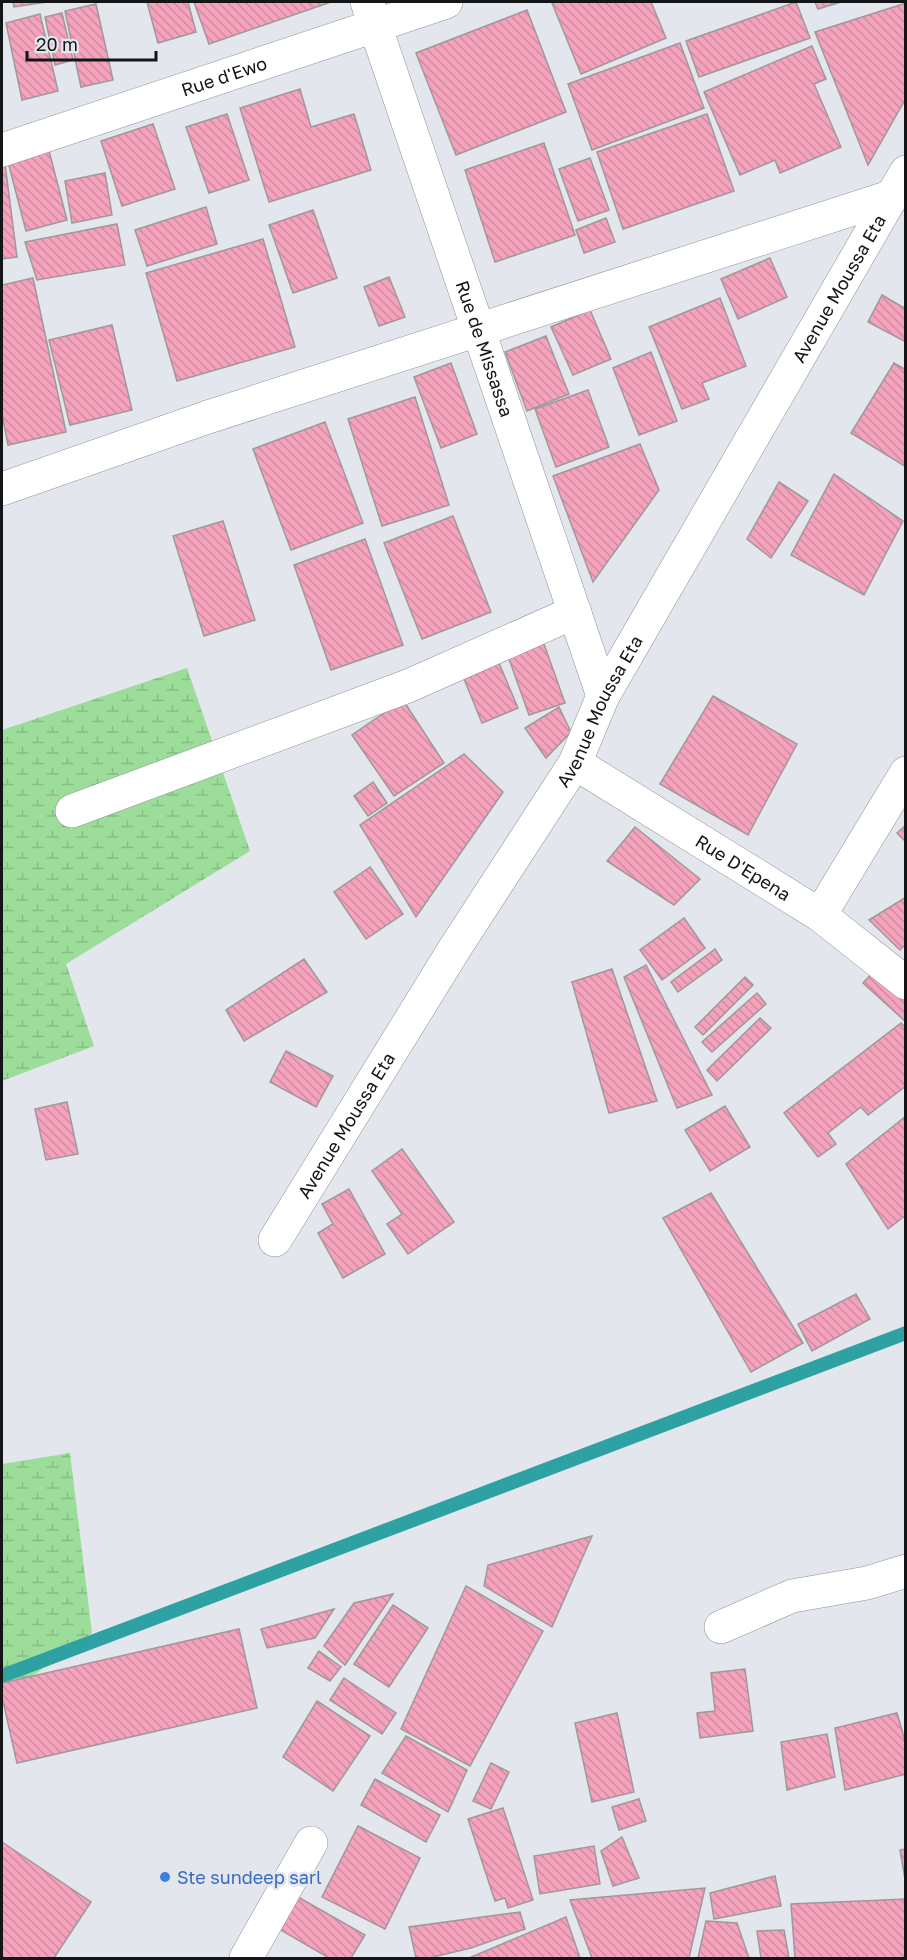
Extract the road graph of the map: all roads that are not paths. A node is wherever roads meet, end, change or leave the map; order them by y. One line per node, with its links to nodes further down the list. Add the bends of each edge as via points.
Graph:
1 (446, 2): 2 (street, Rue d'Ewo)
2 (371, 13): 3 (street, Rue d'Ewo); 5 (street, Rue de Missassa)
3 (2, 150)
4 (898, 184): 5 (street); 8 (street, Avenue Moussa Eta)
5 (479, 330): 6 (street, via 208,417); 7 (street, Rue de Missassa)
6 (2, 489)
7 (575, 612): 8 (street, Rue de Missassa); 11 (street, via 408,686)
8 (603, 696): 9 (street, Avenue Moussa Eta)
9 (575, 763): 12 (street, Rue D'Epena); 14 (street, Avenue Moussa Eta, via 455,948)
10 (906, 773): 12 (street)
11 (72, 811)
12 (820, 915): 13 (street, Rue D'Epena)
13 (906, 983)
14 (275, 1240)
15 (906, 1571): 16 (street, via 867,1583 792,1596)
16 (721, 1627)
17 (311, 1843): 18 (street)
18 (246, 1959)

